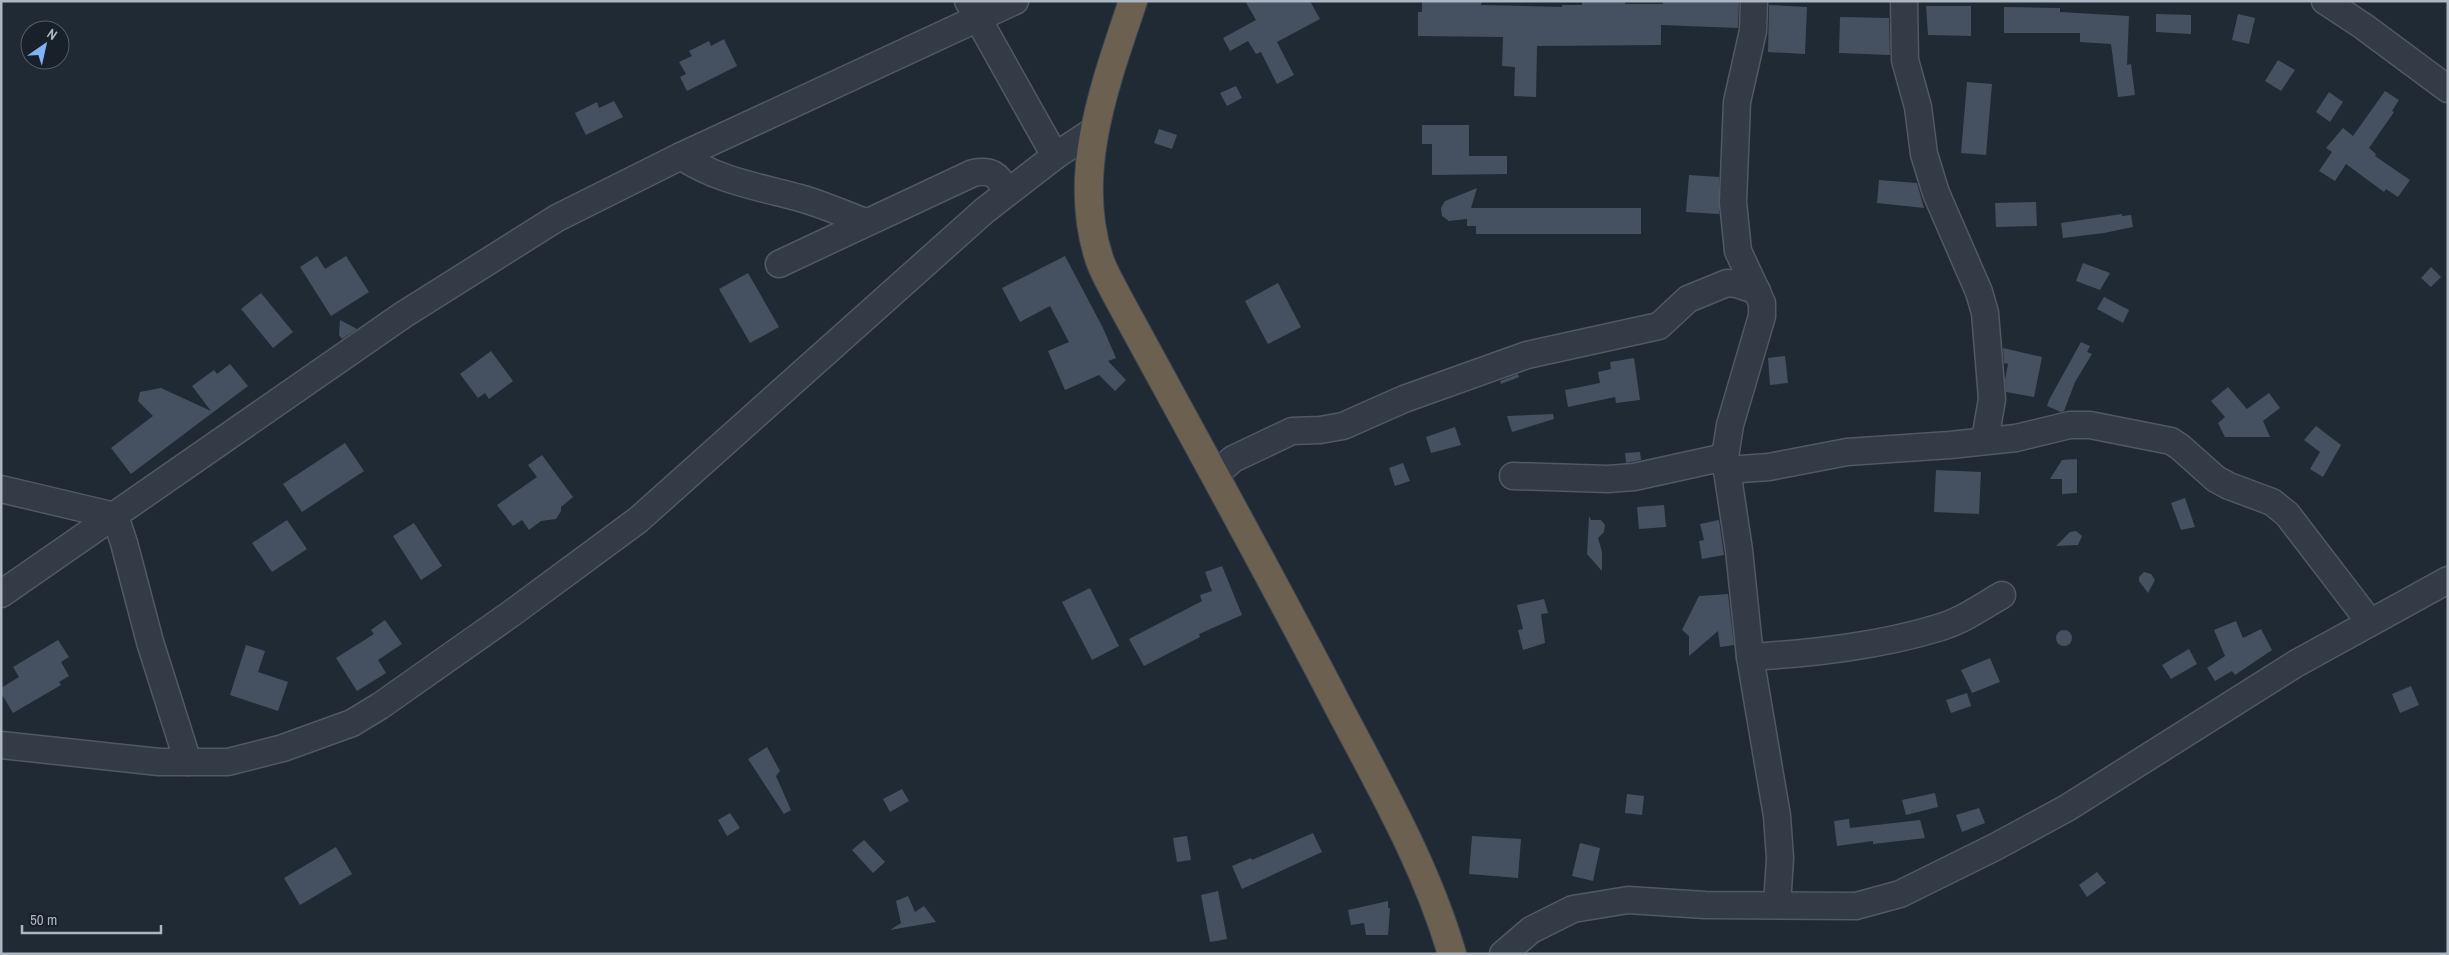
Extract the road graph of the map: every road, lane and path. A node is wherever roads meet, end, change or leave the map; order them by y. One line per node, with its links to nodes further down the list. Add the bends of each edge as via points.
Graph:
1 (1015, 1): 6 (street)
2 (1133, 1): 8 (highway)
3 (1754, 1): 13 (street, via 1753,31 1737,102 1732,202)
4 (1904, 1): 17 (street, via 1905,60 1918,107 1924,154 1936,193 1985,313 1992,400)
5 (2325, 1): 7 (street)
6 (973, 11): 9 (street); 10 (street)
7 (2448, 89)
8 (1093, 131): 10 (street); 19 (highway, via 1090,218 1099,258)
9 (681, 156): 12 (street, via 713,174 802,199); 22 (street, via 557,218 411,310)
10 (1055, 156): 11 (street)
11 (1008, 192): 12 (street, via 996,175 984,171 972,173); 29 (street, via 638,520 380,706 352,723 282,748 228,762)
12 (865, 222): 14 (street)
13 (1738, 251): 15 (street, via 1733,275); 16 (street)
14 (778, 264)
15 (1727, 284): 16 (street); 19 (street, via 1688,299 1659,326 1527,355 1333,428 1292,431 1233,459)
16 (1757, 291): 18 (street, via 1762,303 1762,316 1730,425)
17 (1985, 440): 18 (street, via 1847,452 1770,467); 26 (street, via 2025,436 2070,425 2090,425 2171,441 2216,479 2272,502 2287,514)
18 (1726, 463): 20 (street, via 1608,479); 27 (street)
19 (1215, 475): 31 (highway, via 1407,837 1440,915)
20 (1513, 476)
21 (1, 488): 22 (street)
22 (115, 516): 24 (street); 29 (street)
23 (2448, 580): 26 (street)
24 (1, 594)
25 (2002, 595): 27 (street, via 1942,627 1844,648)
26 (2370, 621): 30 (street, via 2297,663 2067,808 1924,883 1900,894 1856,906)
27 (1750, 657): 30 (street, via 1778,816)
28 (1, 745): 29 (street)
29 (188, 762)
30 (1777, 905): 32 (street, via 1705,906 1628,900 1574,909 1531,930)
31 (1452, 954)
32 (1502, 954)

